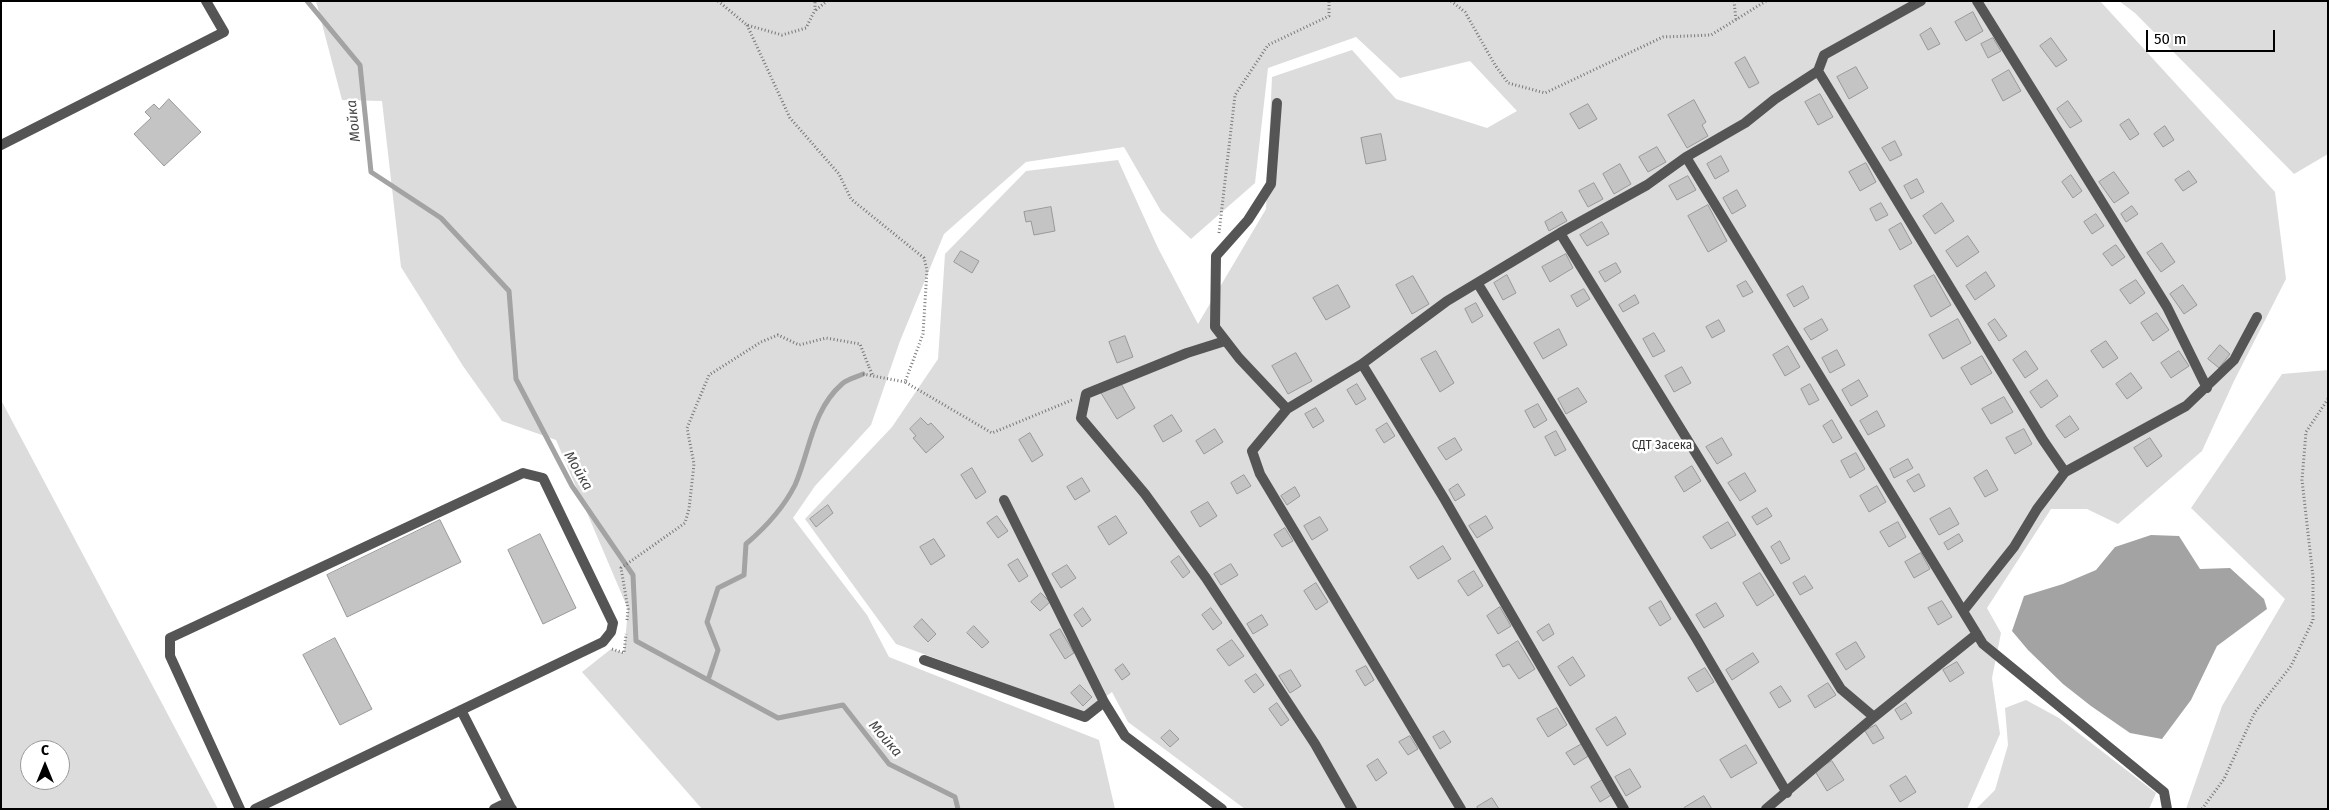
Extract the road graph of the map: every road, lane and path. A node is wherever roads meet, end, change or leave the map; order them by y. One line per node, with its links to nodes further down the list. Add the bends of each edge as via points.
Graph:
1 (206, 1): 16 (street, via 224,32)
2 (718, 1): 13 (path)
3 (815, 1): 11 (path)
4 (826, 1): 11 (path)
5 (1329, 1): 19 (path, via 1329,16 1268,45 1235,95)
6 (1451, 1): 12 (path, via 1465,12 1508,82 1545,93 1663,37 1711,35)
7 (1734, 1): 12 (path)
8 (1766, 1): 12 (path)
9 (1921, 1): 14 (street, via 1824,54)
10 (1977, 1): 27 (street, via 2167,306)
11 (815, 10): 13 (path, via 806,28 782,35)
12 (1736, 20)
13 (747, 25): 26 (path, via 790,118 839,174 851,199 924,258 927,270 922,334)
14 (1818, 70): 17 (street, via 1745,124); 31 (street)
15 (1277, 103): 19 (street, via 1271,184 1248,220)
16 (1, 145)
17 (1686, 157): 18 (street, via 1647,185); 33 (street)
18 (1560, 233): 20 (street); 39 (street, via 1840,689)
19 (1216, 256): 22 (street, via 1215,327)
20 (1478, 284): 23 (street, via 1447,301); 40 (street, via 1696,638)
21 (2257, 317): 27 (street, via 2234,360)
22 (1225, 341): 28 (street); 30 (street)
23 (1362, 364): 30 (street); 48 (street, via 1445,500)
24 (863, 374): 26 (path)
25 (873, 376): 35 (path, bridge, via 860,344 826,338 799,345 778,335 761,342 710,375 687,428 694,464 689,509 684,523 621,568 628,609 624,653)
26 (904, 382): 28 (path, via 992,433)
27 (2207, 388): 31 (street, via 2186,406)
28 (1086, 394): 46 (street, via 1081,418 1145,494 1206,578 1314,744)
29 (2328, 398): 51 (path, via 2306,432 2302,480 2313,577 2313,620 2291,666 2255,712 2224,779)
30 (1287, 409): 47 (street, via 1252,451 1260,474)
31 (2065, 472): 33 (street, via 2014,546)
32 (1004, 500): 37 (street)
33 (1964, 610): 34 (street)
34 (1977, 634): 39 (street); 50 (street, via 1983,644 2164,792)
35 (603, 642): 38 (street); 42 (street, via 613,623 543,478 523,473 170,638 170,656)
36 (924, 660): 37 (street, via 1085,717)
37 (1104, 702): 45 (street, via 1126,736)
38 (461, 710): 41 (street); 43 (street)
39 (1874, 717): 40 (street)
40 (1787, 793): 49 (street)
41 (512, 808): 44 (street, via 502,805)
42 (240, 809)
43 (255, 809)
44 (494, 809)
45 (1222, 809)
46 (1352, 809)
47 (1461, 809)
48 (1624, 809)
49 (1766, 809)
50 (2167, 809)
51 (2202, 809)

